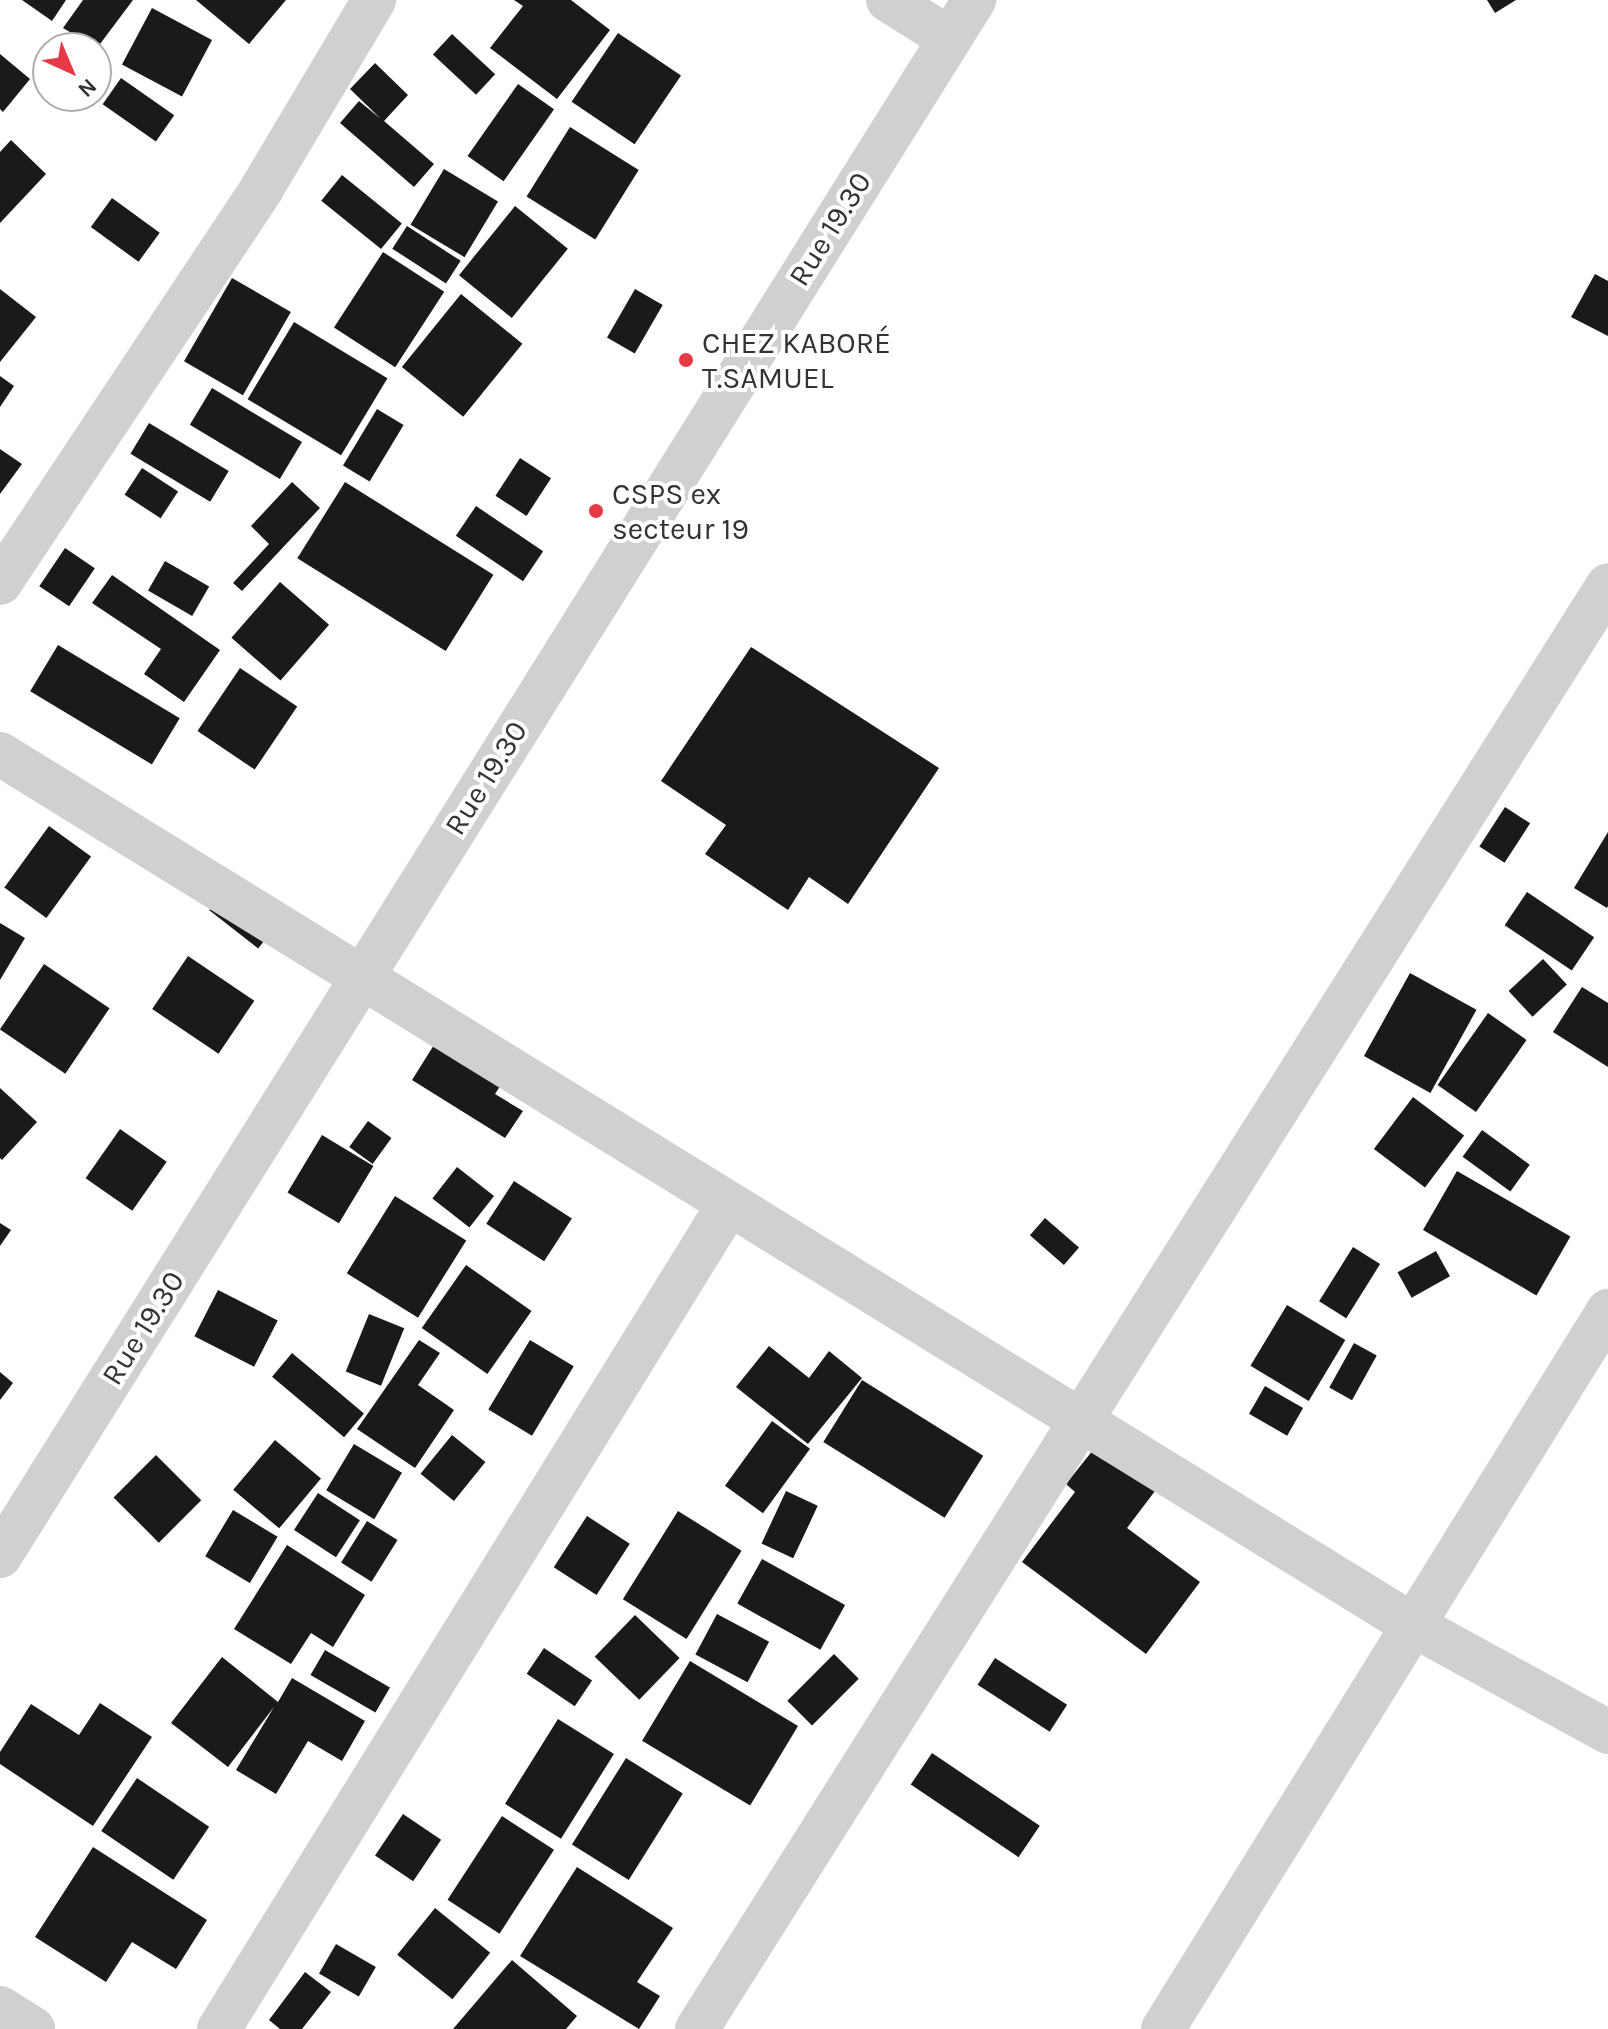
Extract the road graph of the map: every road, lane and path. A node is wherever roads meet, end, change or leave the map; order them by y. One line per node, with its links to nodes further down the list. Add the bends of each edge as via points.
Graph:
1 (374, 0): 5 (street, via 262,188)
2 (888, 0): 4 (street)
3 (974, 0): 4 (street, Rue 19.30)
4 (950, 39): 8 (street, Rue 19.30)
5 (0, 583)
6 (1608, 585): 11 (street)
7 (0, 754): 8 (street)
8 (364, 975): 9 (street); 12 (street, Rue 19.30)
9 (729, 1204): 11 (street); 17 (street)
10 (1608, 1311): 13 (street)
11 (1081, 1420): 13 (street); 18 (street)
12 (0, 1556)
13 (1411, 1624): 14 (street); 19 (street)
14 (1608, 1732)
15 (0, 2008): 16 (street)
16 (33, 2029)
17 (219, 2029)
18 (697, 2029)
19 (1163, 2029)

